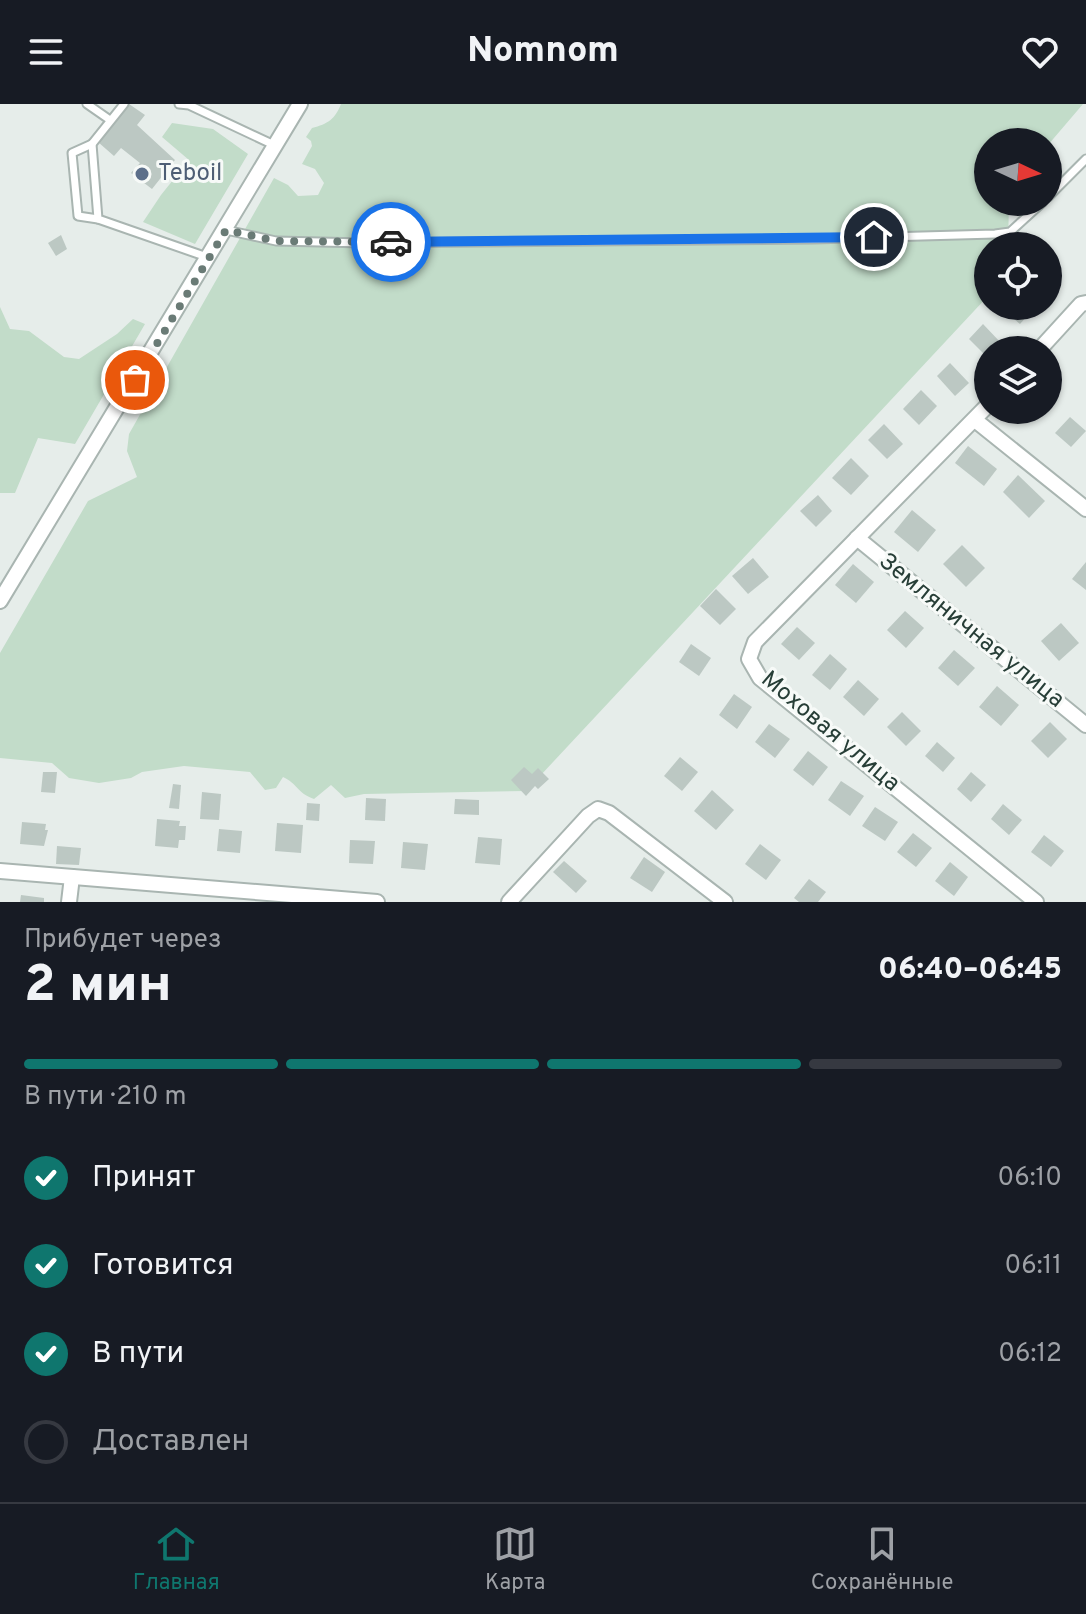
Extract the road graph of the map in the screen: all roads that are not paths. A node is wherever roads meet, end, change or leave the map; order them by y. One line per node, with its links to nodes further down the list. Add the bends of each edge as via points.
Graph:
1 (87, 104): 5 (lane)
2 (124, 104): 5 (lane)
3 (179, 104): 7 (lane)
4 (300, 104): 7 (street)
5 (110, 120): 6 (lane)
6 (92, 144): 11 (lane); 11 (lane, via 72,153 78,216)
7 (274, 145): 12 (street)
8 (1086, 159): 9 (lane)
9 (1062, 183)
10 (1028, 216): 12 (lane, via 1010,232 995,234 813,239 365,243 276,241)
11 (98, 219): 13 (lane)
12 (226, 230): 13 (street)
13 (209, 258): 20 (street)
14 (1083, 304): 15 (street)
15 (1052, 336)
16 (974, 421): 19 (street, Моховая улица)
17 (980, 424): 18 (street)
18 (1086, 509)
19 (857, 538): 21 (street, Земляничная улица); 29 (street, Моховая улица, via 755,642 749,659 760,678)
20 (0, 601)
21 (1086, 725)
22 (0, 871): 23 (street)
23 (72, 877): 24 (street); 25 (street)
24 (228, 896): 26 (street)
25 (69, 902)
26 (377, 902)
27 (509, 902): 28 (street, via 598,809)
28 (725, 902)
29 (1036, 902)

